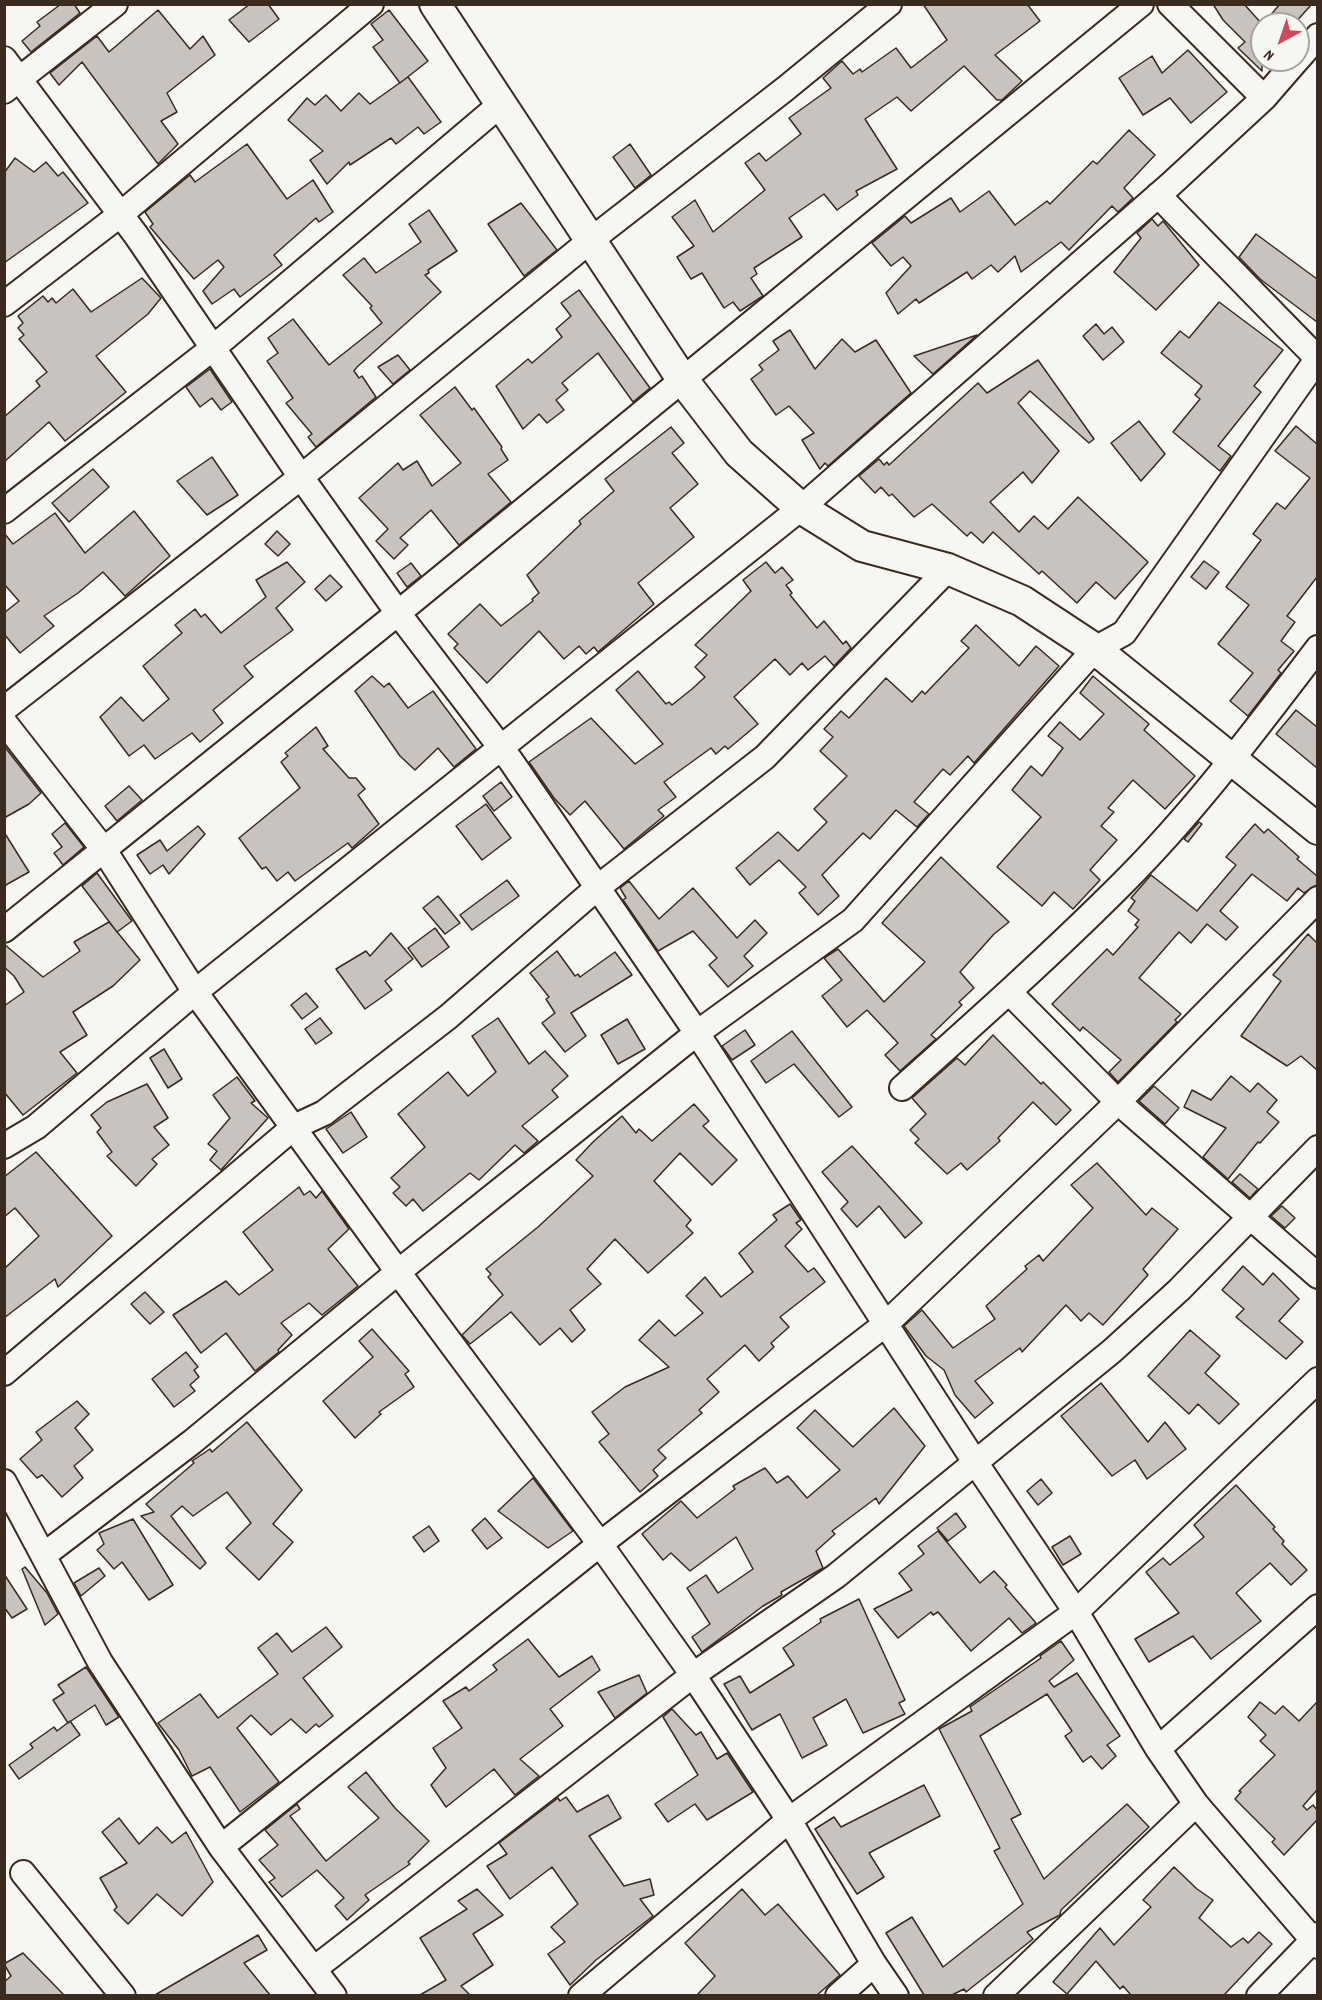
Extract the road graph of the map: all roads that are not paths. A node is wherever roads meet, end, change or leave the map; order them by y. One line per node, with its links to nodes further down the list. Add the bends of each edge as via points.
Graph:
1 (115, 4): 9 (street)
2 (371, 4): 13 (street)
3 (435, 4): 11 (main road)
4 (889, 4): 14 (street)
5 (1141, 4): 18 (street)
6 (1170, 4): 10 (street)
7 (4, 59): 9 (street)
8 (1286, 72): 10 (street)
9 (12, 85): 13 (street)
10 (1264, 98): 12 (street)
11 (501, 105): 14 (main road); 16 (street)
12 (1158, 195): 17 (street); 20 (street)
13 (121, 214): 15 (street); 16 (street)
14 (591, 240): 18 (main road); 19 (street)
15 (4, 304)
16 (213, 348): 19 (street); 21 (street)
17 (1317, 359): 25 (street, via 1124,633)
18 (682, 379): 20 (main road, via 739,453); 23 (street)
19 (301, 477): 23 (street); 26 (street)
20 (801, 508): 22 (main road, via 862,546); 28 (street)
21 (4, 511)
22 (948, 569): 25 (main road, via 1022,602); 32 (street, via 765,757)
23 (398, 613): 28 (street); 31 (street)
24 (1317, 648): 29 (street)
25 (1095, 649): 29 (main road); 37 (street, via 853,920)
26 (4, 709)
27 (4, 722): 31 (street)
28 (502, 750): 32 (street); 35 (street)
29 (1234, 759): 30 (main road); 36 (street, via 1124,882)
30 (1317, 829)
31 (104, 850): 34 (street); 35 (street)
32 (597, 888): 37 (street); 40 (street, via 448,1017 324,1113)
33 (1317, 899): 39 (street)
34 (4, 930)
35 (195, 992): 40 (street); 41 (street, via 36,1127)
36 (1010, 992): 38 (street); 39 (street)
37 (697, 1033): 44 (street); 46 (street)
38 (902, 1088)
39 (1118, 1102): 43 (street); 46 (street)
40 (294, 1127): 44 (street); 47 (street)
41 (4, 1146)
42 (1317, 1148): 43 (street)
43 (1251, 1218): 45 (street); 49 (street, via 1112,1351)
44 (398, 1272): 51 (street); 52 (street, via 192,1442)
45 (1317, 1276)
46 (887, 1323): 49 (street); 51 (street)
47 (4, 1373)
48 (1317, 1380): 54 (street)
49 (975, 1462): 54 (street); 55 (street, via 836,1576)
50 (4, 1482): 52 (street)
51 (600, 1544): 55 (street); 59 (street)
52 (44, 1555): 59 (street, via 100,1662)
53 (1317, 1607): 56 (street)
54 (1076, 1612): 56 (street); 58 (street)
55 (693, 1675): 58 (street); 63 (street)
56 (1158, 1749): 57 (street)
57 (1196, 1804): 61 (street); 69 (street)
58 (789, 1820): 62 (street); 66 (street)
59 (221, 1846): 63 (street)
60 (23, 1873): 64 (street)
61 (1316, 1940): 70 (street)
62 (874, 1964): 67 (street); 68 (street)
63 (314, 1970): 65 (street)
64 (123, 1995)
65 (332, 1995)
66 (581, 1995)
67 (838, 1995)
68 (896, 1995)
69 (996, 1995)
70 (1259, 1995)

